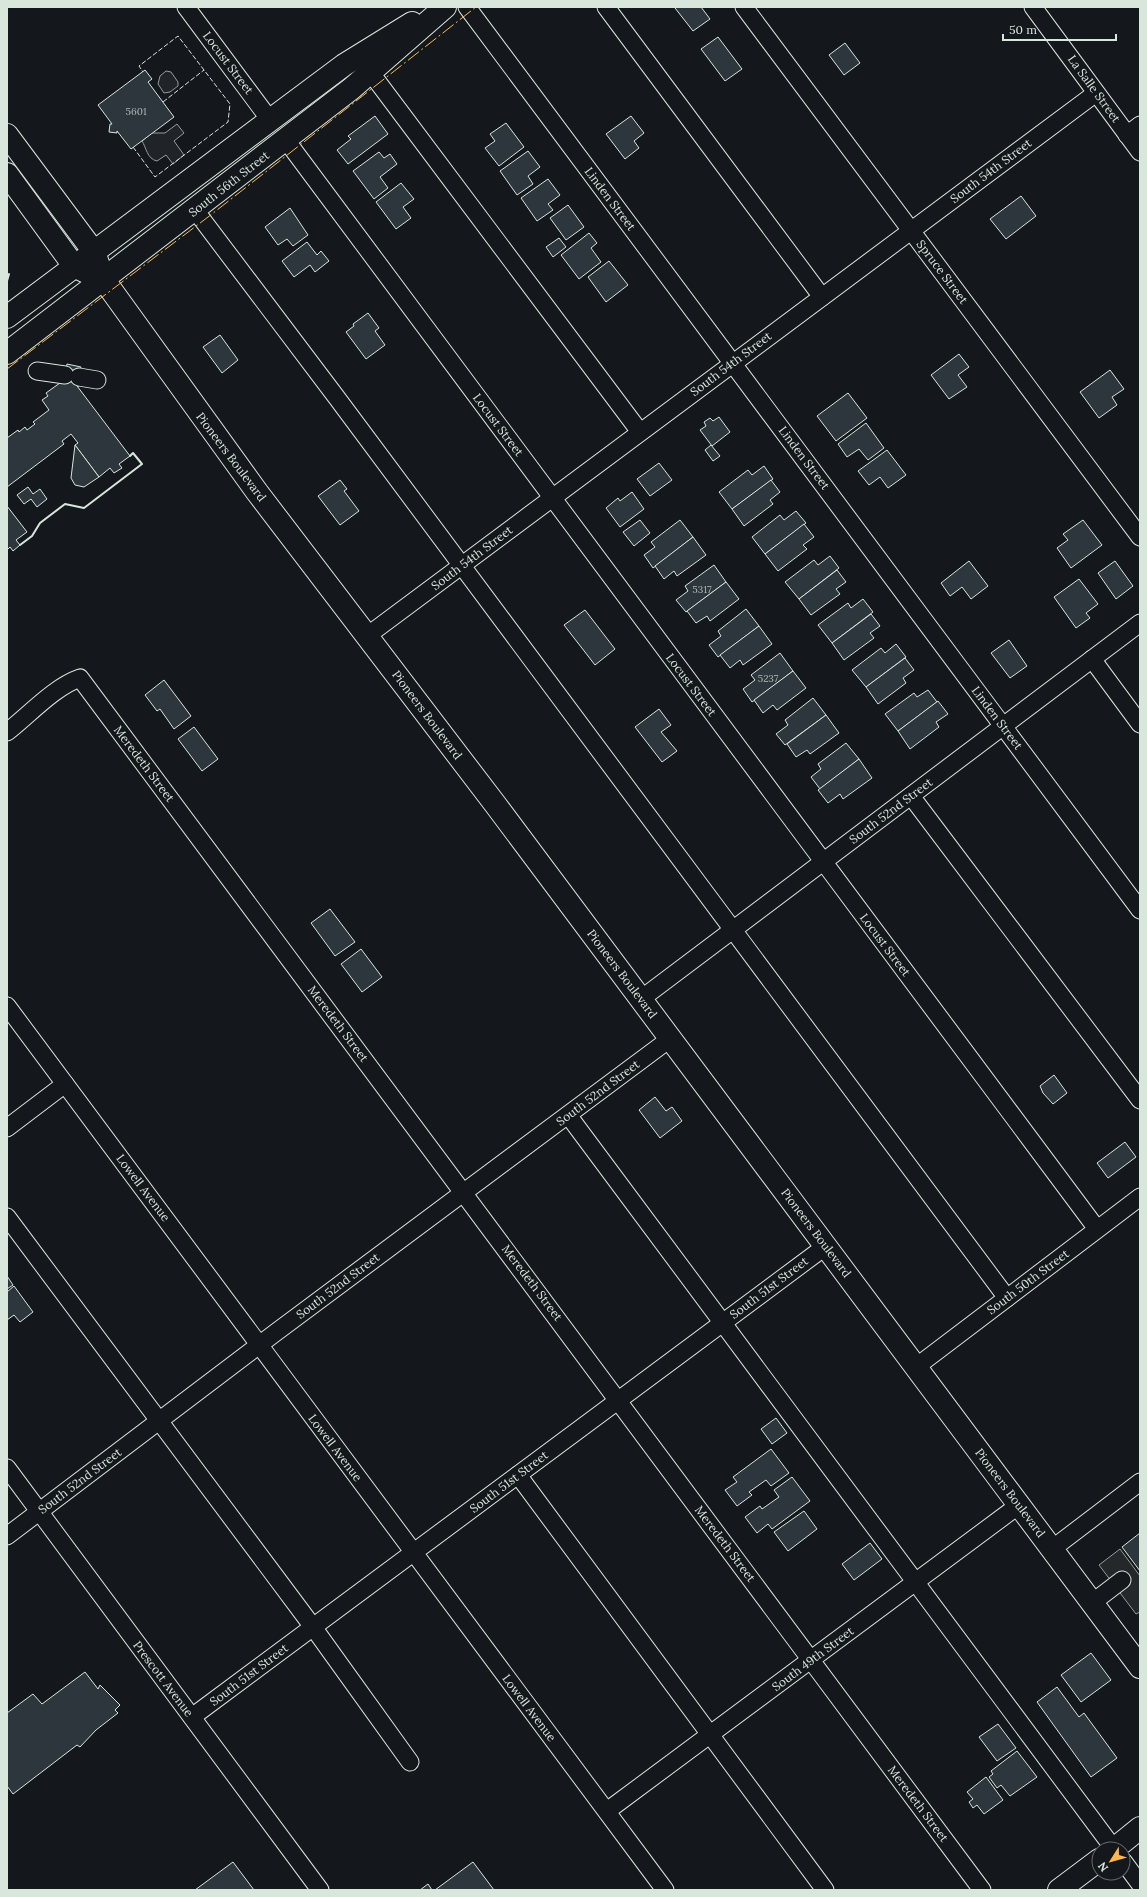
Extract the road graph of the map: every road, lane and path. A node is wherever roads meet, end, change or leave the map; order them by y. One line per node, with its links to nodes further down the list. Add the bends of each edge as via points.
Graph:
1 (186, 7): 10 (street, Locust Street)
2 (438, 7): 10 (main road, via 344,65)
3 (445, 7): 8 (main road, South 56th Street)
4 (467, 7): 24 (street, Linden Street)
5 (606, 7): 21 (street)
6 (744, 7): 17 (street, Spruce Street)
7 (1033, 7): 9 (street, La Salle Street)
8 (371, 73): 13 (main road, South 56th Street); 27 (street)
9 (1096, 93): 11 (street, La Salle Street); 17 (street, South 54th Street)
10 (270, 120): 18 (main road)
11 (1133, 130): 14 (street, La Salle Street)
12 (7, 135): 18 (main road, Pioneers Boulevard)
13 (286, 140): 16 (main road, South 56th Street); 28 (street, Locust Street)
14 (1140, 152)
15 (7, 174): 19 (main road, Pioneers Boulevard)
16 (195, 210): 20 (main road, South 56th Street); 30 (street)
17 (911, 230): 21 (street, South 54th Street); 29 (street, Spruce Street)
18 (94, 252): 19 (main road); 20 (main road, Pioneers Boulevard)
19 (74, 266): 20 (main road, Pioneers Boulevard); 22 (main road)
20 (104, 280): 23 (main road, South 56th Street); 32 (main road, Pioneers Boulevard, via 257,492)
21 (822, 297): 24 (street, South 54th Street)
22 (7, 317)
23 (7, 353)
24 (733, 363): 27 (street, South 54th Street); 35 (street, Linden Street)
25 (37, 370): 26 (street)
26 (97, 380)
27 (640, 432): 28 (street, South 54th Street)
28 (552, 498): 30 (street, South 54th Street); 38 (street, Locust Street)
29 (1140, 537)
30 (462, 566): 32 (street, South 54th Street); 40 (street)
31 (1140, 623): 33 (street, South 52nd Street)
32 (367, 636): 41 (main road, Pioneers Boulevard)
33 (1092, 659): 34 (street); 35 (street, South 52nd Street)
34 (1140, 724)
35 (1003, 726): 37 (street, South 52nd Street); 39 (street, Linden Street)
36 (7, 732): 48 (street, Meredeth Street, via 60,688 80,678)
37 (911, 796): 38 (street, South 52nd Street); 45 (street)
38 (824, 862): 40 (street, South 52nd Street); 51 (street, Locust Street)
39 (1140, 910)
40 (734, 930): 41 (street, South 52nd Street); 53 (street)
41 (641, 999): 43 (main road, Pioneers Boulevard)
42 (7, 1006): 44 (street, Lowell Avenue)
43 (671, 1038): 46 (street, South 52nd Street); 52 (main road, Pioneers Boulevard)
44 (65, 1084): 47 (street); 55 (street, Lowell Avenue)
45 (1140, 1100)
46 (568, 1115): 48 (street, South 52nd Street); 54 (street)
47 (7, 1128)
48 (464, 1193): 55 (street, South 52nd Street); 57 (street, Meredeth Street)
49 (1140, 1197): 51 (street, South 50th Street)
50 (7, 1217): 58 (street)
51 (1097, 1229): 53 (street, South 50th Street)
52 (826, 1246): 54 (street, South 51st Street); 56 (main road, Pioneers Boulevard)
53 (1007, 1298): 56 (street, South 50th Street)
54 (722, 1323): 57 (street, South 51st Street); 68 (street)
55 (259, 1345): 58 (street, South 52nd Street); 66 (street, Lowell Avenue)
56 (916, 1367): 62 (main road, Pioneers Boulevard)
57 (618, 1400): 60 (street, South 51st Street); 71 (street, Meredeth Street)
58 (158, 1422): 63 (street, South 52nd Street); 70 (street)
59 (7, 1468): 63 (street, Prescott Avenue)
60 (518, 1475): 66 (street, South 51st Street); 74 (street)
61 (1140, 1482): 65 (street)
62 (1019, 1505): 65 (main road, Pioneers Boulevard); 68 (street, South 49th Street)
63 (39, 1511): 64 (street, South 52nd Street); 73 (street, Prescott Avenue)
64 (7, 1536)
65 (1052, 1549): 69 (main road, Pioneers Boulevard)
66 (413, 1553): 70 (street, South 51st Street); 76 (street, Lowell Avenue)
67 (1122, 1580): 69 (street)
68 (915, 1583): 71 (street, South 49th Street); 77 (street)
69 (1092, 1603): 72 (main road, Pioneers Boulevard)
70 (313, 1627): 73 (street, South 51st Street); 75 (street)
71 (811, 1660): 74 (street, South 49th Street); 84 (street, Meredeth Street)
72 (1140, 1668)
73 (192, 1718): 81 (street, Prescott Avenue)
74 (710, 1735): 76 (street, South 49th Street); 83 (street)
75 (410, 1762)
76 (607, 1812): 82 (street, Lowell Avenue)
77 (1127, 1836)
78 (1091, 1866): 85 (main road)
79 (1131, 1872): 80 (street)
80 (1140, 1884)
81 (320, 1890)
82 (665, 1890)
83 (825, 1890)
84 (982, 1890)
85 (1059, 1890)

